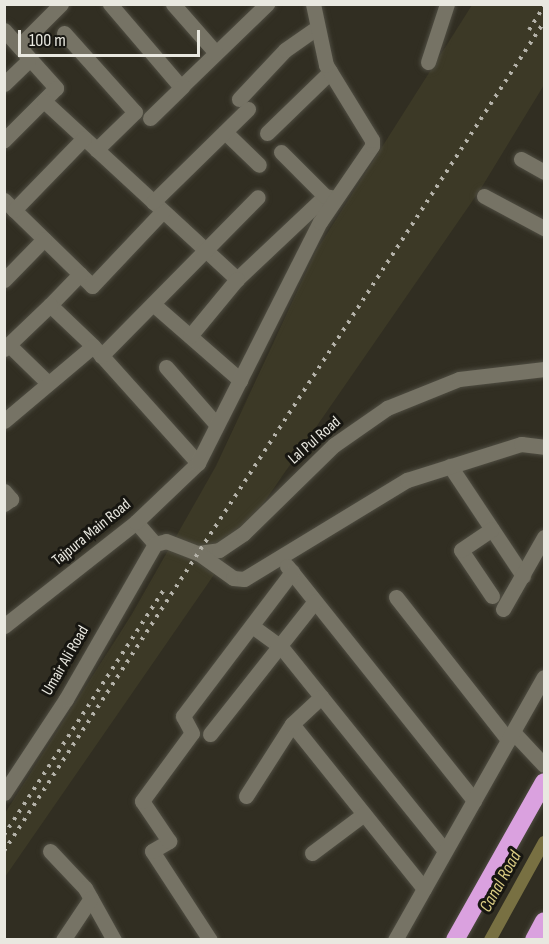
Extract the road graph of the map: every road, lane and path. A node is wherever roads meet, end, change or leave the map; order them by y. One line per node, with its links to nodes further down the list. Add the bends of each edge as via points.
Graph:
1 (61, 4): 10 (street)
2 (110, 4): 16 (street)
3 (173, 4): 11 (street)
4 (313, 4): 7 (street)
5 (447, 4): 13 (street)
6 (256, 8): 11 (street)
7 (316, 28): 14 (street); 19 (street, via 285,50)
8 (4, 30): 10 (street)
9 (64, 33): 23 (street, via 135,112)
10 (20, 45): 12 (street, via 32,57)
11 (216, 53): 16 (street)
12 (28, 61): 15 (street); 17 (street, via 56,88)
13 (428, 62)
14 (330, 72): 20 (street); 30 (street, via 372,140 368,152)
15 (4, 84)
16 (183, 86): 18 (street)
17 (44, 101): 21 (street); 22 (street)
18 (150, 118)
19 (225, 132): 26 (street); 32 (street)
20 (267, 133)
21 (84, 138): 23 (street); 31 (street)
22 (4, 140)
23 (96, 150): 32 (street)
24 (281, 152): 30 (street)
25 (521, 159): 27 (street)
26 (259, 165)
27 (544, 172)
28 (484, 196): 33 (street)
29 (258, 197): 35 (street)
30 (330, 197): 37 (street); 46 (street, Tajpura Main Road)
31 (7, 205): 34 (street)
32 (158, 207): 35 (street); 36 (street, via 92,286)
33 (544, 228)
34 (44, 239): 36 (street); 38 (street)
35 (206, 250): 37 (street); 39 (street)
36 (80, 274): 40 (street)
37 (237, 279): 41 (street)
38 (4, 280)
39 (153, 304): 41 (street); 43 (street)
40 (50, 305): 42 (street); 43 (street)
41 (190, 336): 46 (street)
42 (7, 347): 47 (street)
43 (97, 351): 47 (street); 51 (street)
44 (166, 367): 49 (street)
45 (544, 369): 59 (street, Lal Pul Road, via 459,379 387,408 334,445 243,534 219,550)
46 (240, 380): 49 (street, Tajpura Main Road)
47 (48, 384): 48 (street)
48 (4, 421)
49 (217, 425): 51 (street, Tajpura Main Road)
50 (544, 447): 52 (street, via 521,444)
51 (198, 463): 55 (street, Tajpura Main Road)
52 (450, 466): 56 (street); 60 (street, via 407,480)
53 (4, 491): 54 (street, via 11,499)
54 (4, 504)
55 (136, 522): 58 (street); 67 (street, Tajpura Main Road)
56 (492, 529): 62 (street); 63 (street, via 461,550)
57 (544, 537): 62 (street)
58 (155, 543): 59 (street, via 166,541); 77 (street, Umair Ali Road, via 66,699)
59 (198, 553): 60 (street, via 233,578 244,579)
60 (279, 556): 61 (street)
61 (292, 572): 65 (street); 68 (street)
62 (523, 576): 66 (street)
63 (492, 596)
64 (396, 597): 74 (street)
65 (315, 601): 69 (street); 79 (street)
66 (503, 609)
67 (4, 626)
68 (252, 626): 69 (street); 89 (street, via 183,716 192,733 142,801 169,841 152,851)
69 (280, 647): 71 (street); 73 (street)
70 (544, 677): 74 (street)
71 (321, 697): 72 (street); 82 (street)
72 (292, 724): 78 (street); 80 (street)
73 (210, 734)
74 (511, 736): 75 (street); 79 (street)
75 (544, 765)
76 (544, 783): 91 (highway)
77 (4, 794)
78 (246, 796)
79 (474, 800): 82 (street)
80 (364, 814): 83 (street); 84 (street)
81 (50, 851): 85 (street)
82 (445, 851): 84 (street)
83 (312, 853)
84 (424, 889): 90 (street)
85 (91, 898): 87 (street); 88 (street)
86 (544, 921): 92 (highway)
87 (63, 939)
88 (114, 939)
89 (210, 939)
90 (396, 939)
91 (455, 939)
92 (534, 939)

